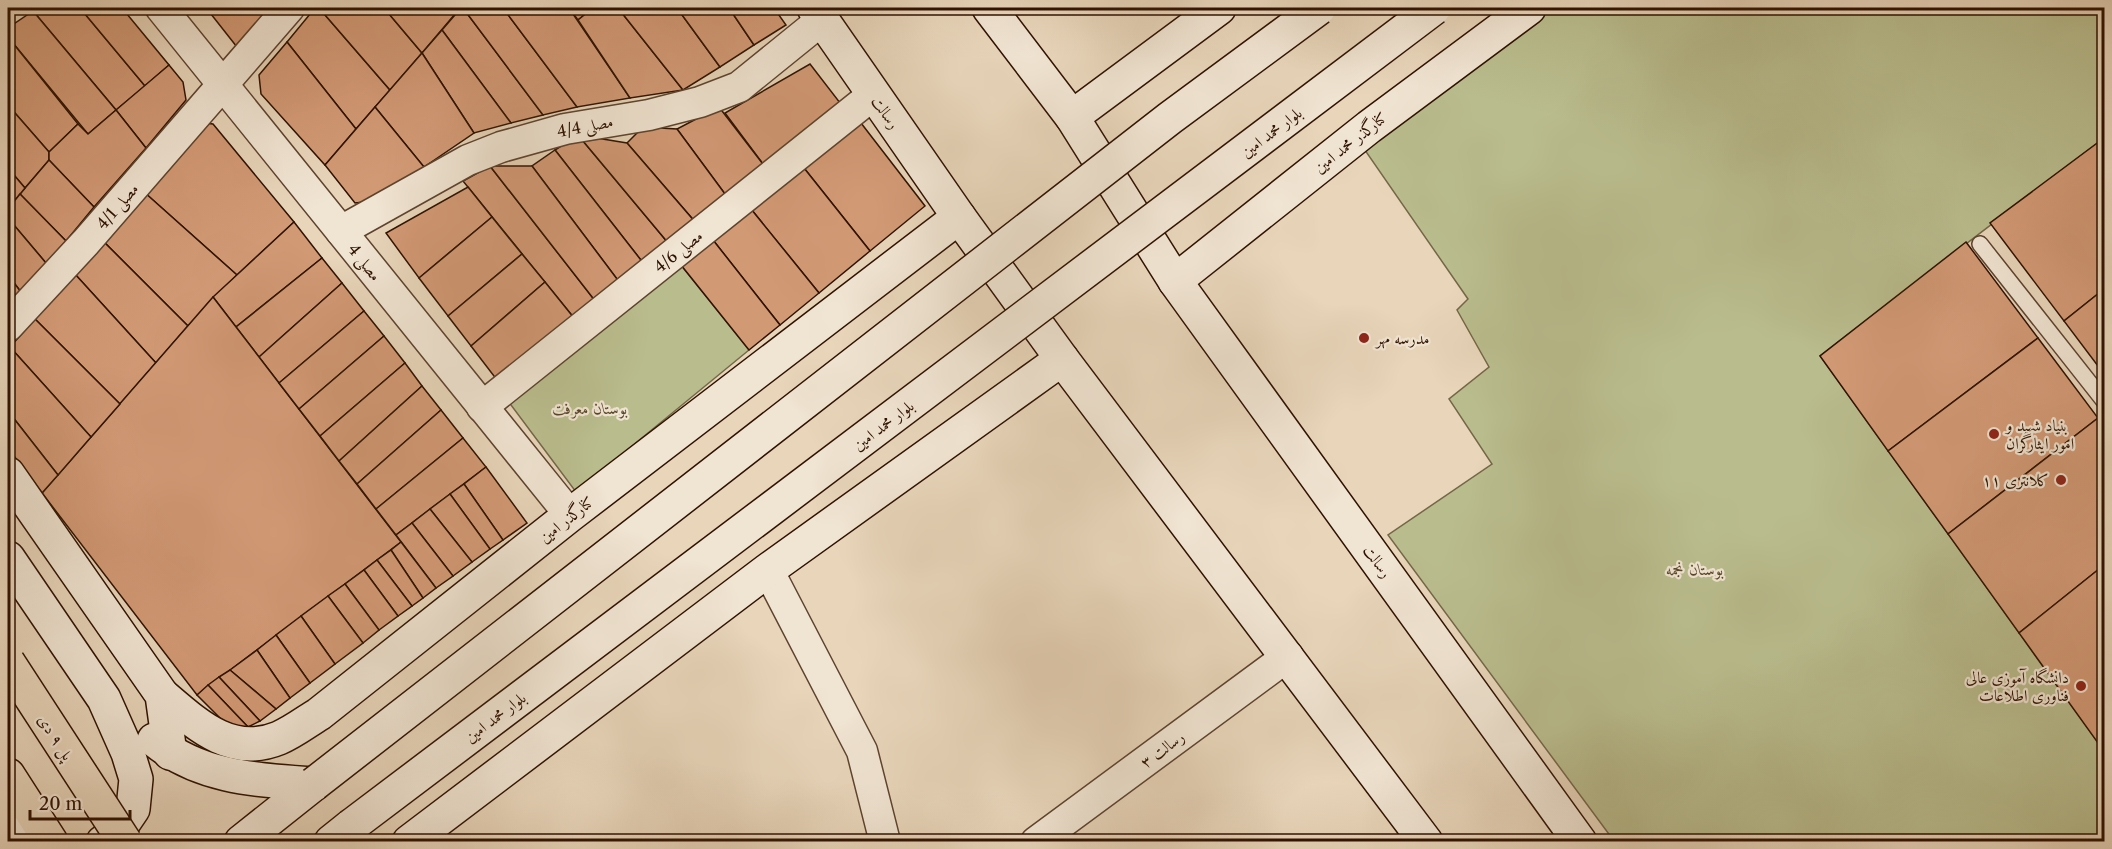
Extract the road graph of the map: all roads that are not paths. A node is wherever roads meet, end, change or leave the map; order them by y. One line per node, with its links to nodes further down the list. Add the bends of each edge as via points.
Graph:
1 (161, 8): 9 (street, مصلی 4)
2 (289, 8): 9 (street, مصلی 4/1)
3 (989, 8): 11 (street)
4 (1219, 8): 11 (street)
5 (1319, 8): 30 (street, bridge, via 1170,118)
6 (1434, 8): 32 (street, بلوار محمد امین, bridge)
7 (1529, 8): 15 (street, کنارگذر محمد امین, via 1369,127)
8 (818, 13): 10 (street, رسالت); 13 (street, مصلی 4/4, via 739,87 649,115 565,129 501,147 468,160)
9 (223, 84): 13 (street, مصلی 4); 16 (street, مصلی 4/1)
10 (874, 94): 12 (street, رسالت); 19 (street, مصلی 4/6)
11 (1072, 117): 15 (street, رسالت)
12 (958, 217): 17 (street, رسالت); 21 (street, کنارگذر امین)
13 (341, 231): 19 (street, مصلی 4)
14 (1980, 244): 18 (lane)
15 (1175, 281): 41 (street, رسالت)
16 (8, 326)
17 (1062, 359): 23 (street); 24 (street)
18 (2104, 401)
19 (482, 407): 21 (street, مصلی 4)
20 (8, 474): 26 (street)
21 (570, 515): 26 (street, کنارگذر امین, via 319,714 279,738 238,744 219,739)
22 (8, 558): 27 (street)
23 (768, 570): 37 (street); 38 (street, via 862,750)
24 (1288, 656): 39 (street, رسالت ۳); 40 (street)
25 (8, 662): 35 (main road, پل ۹ دی, bridge)
26 (162, 695): 27 (street); 28 (street)
27 (104, 699): 28 (street); 34 (street, via 136,779 133,809 116,834)
28 (170, 753): 30 (street, via 199,768 236,778)
29 (8, 775): 33 (main road)
30 (314, 784): 36 (street)
31 (8, 802): 33 (street)
32 (341, 834)
33 (39, 839)
34 (103, 842)
35 (125, 842)
36 (241, 842)
37 (409, 842)
38 (885, 842)
39 (1036, 842)
40 (1426, 842)
41 (1580, 842)

